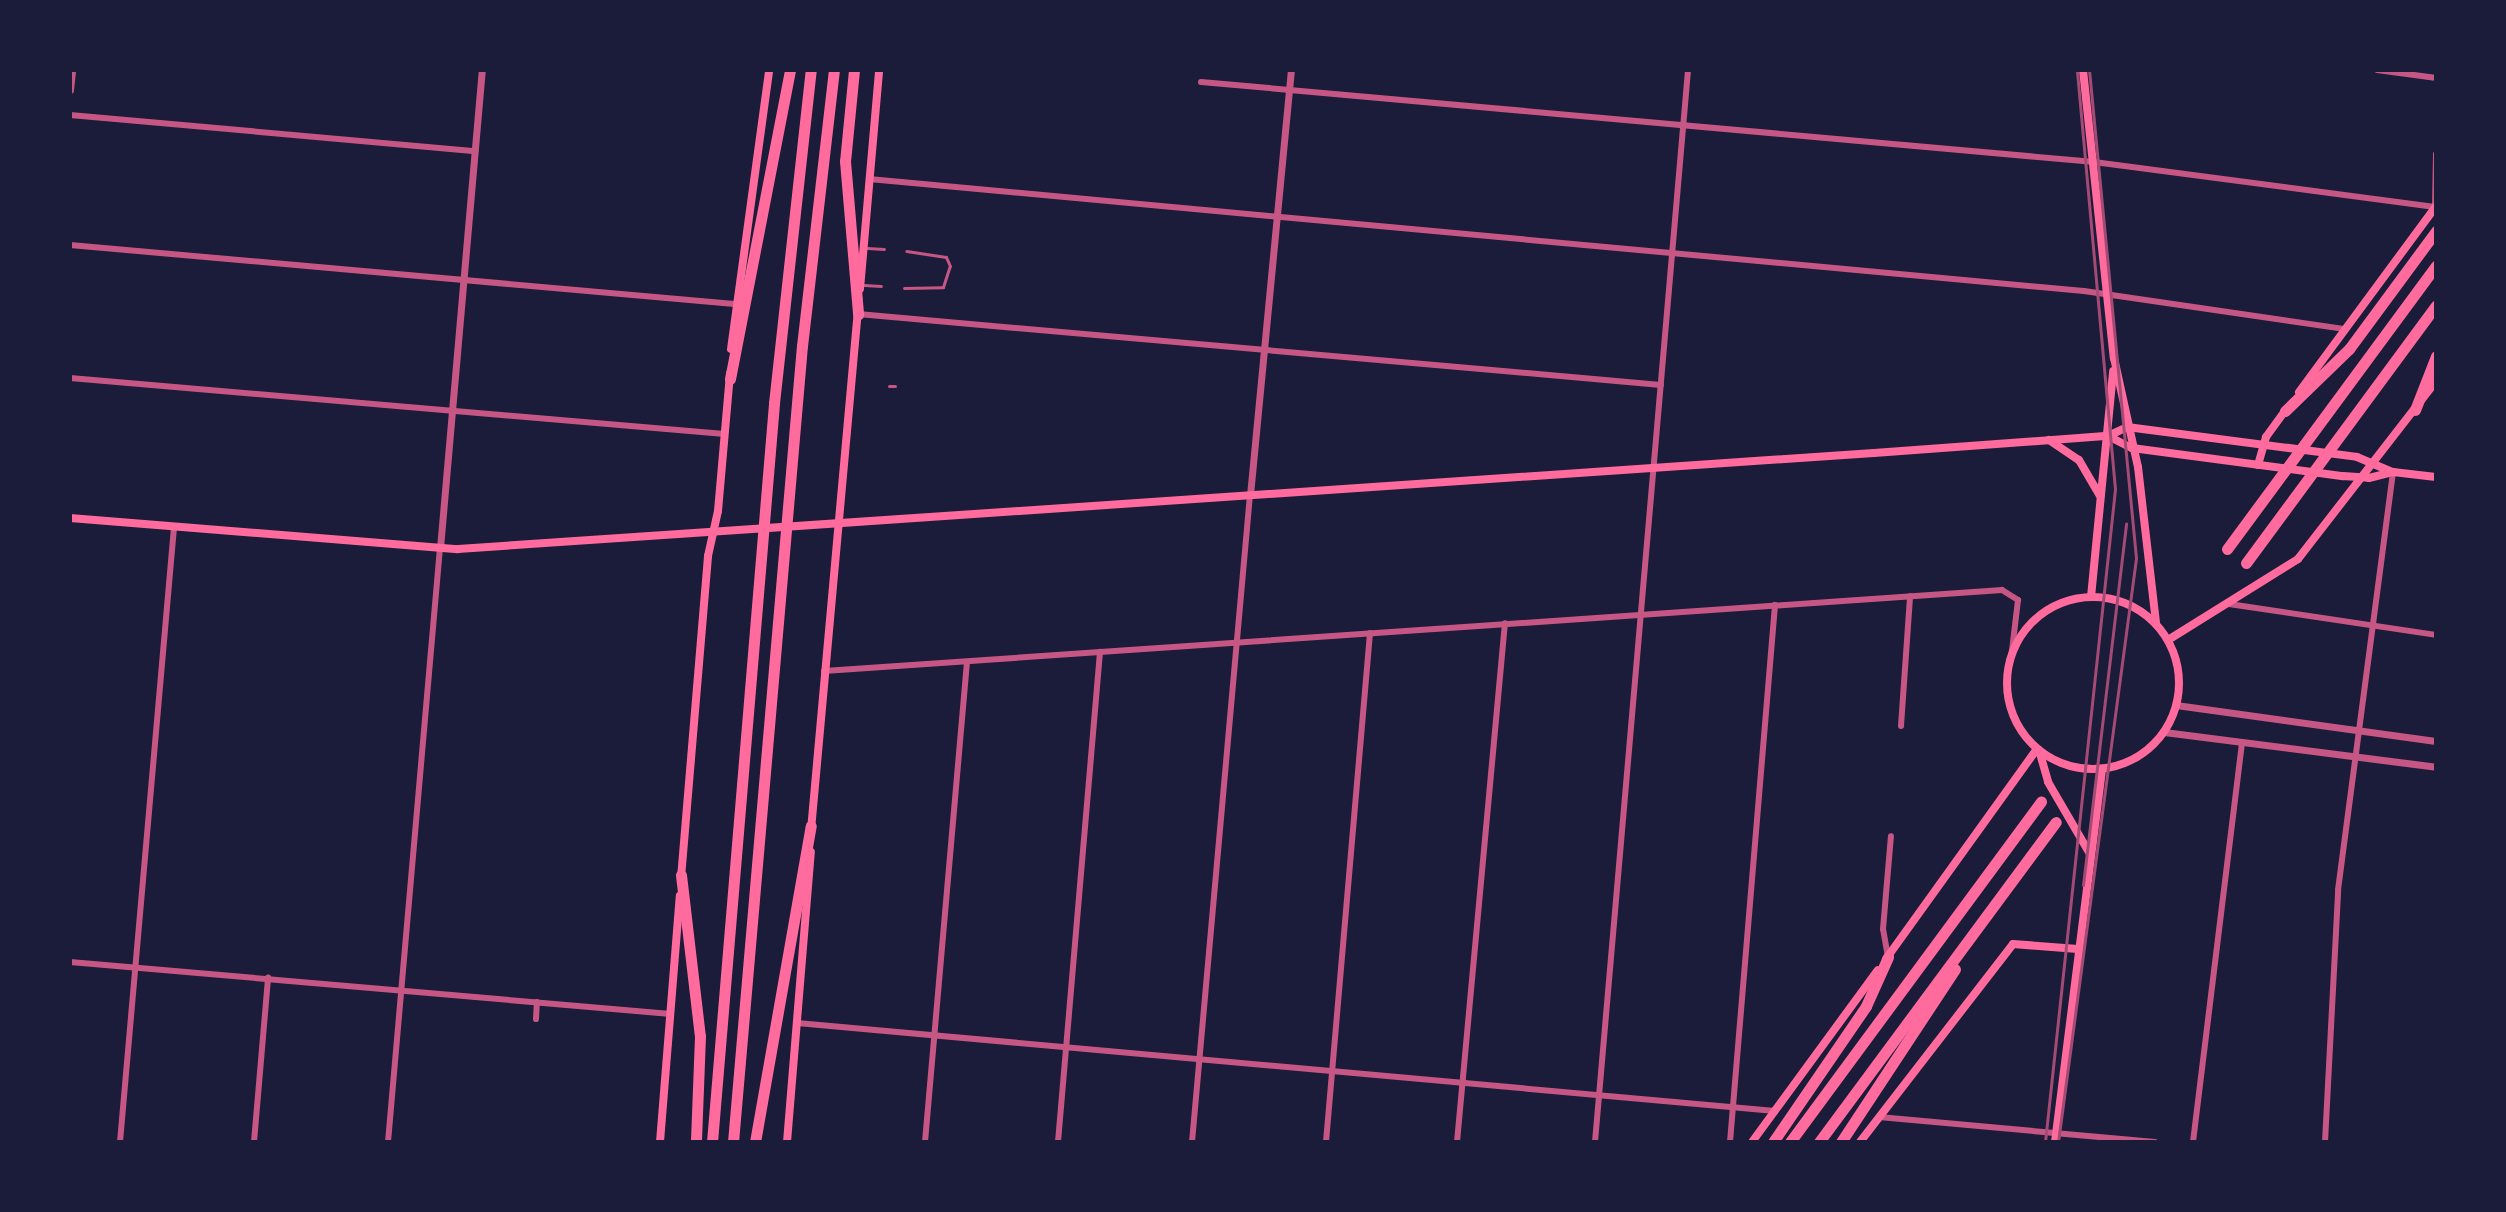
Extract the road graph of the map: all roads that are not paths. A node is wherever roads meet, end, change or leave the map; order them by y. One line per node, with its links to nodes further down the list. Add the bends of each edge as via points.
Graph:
1 (72, 70): 16 (street)
2 (482, 70): 19 (street)
3 (769, 70): 37 (main road)
4 (790, 70): 45 (highway)
5 (811, 70): 132 (highway, via 774,403)
6 (834, 70): 133 (highway, via 802,346)
7 (854, 70): 39 (highway, via 845,161)
8 (879, 70): 22 (main road)
9 (1291, 70): 15 (street)
10 (1688, 70): 18 (street)
11 (2083, 70): 21 (main road)
12 (2377, 70): 13 (street)
13 (2436, 78)
14 (1201, 82): 15 (street)
15 (1289, 89): 18 (street); 24 (street)
16 (70, 90)
17 (70, 115): 19 (street)
18 (1683, 125): 21 (street); 30 (street)
19 (475, 151): 32 (street)
20 (2436, 154): 23 (street)
21 (2094, 162): 23 (street); 36 (main road)
22 (869, 179): 24 (street); 27 (main road)
23 (2436, 206): 40 (main road)
24 (1279, 219): 30 (street); 41 (street)
25 (2436, 231): 52 (highway, via 2349,349)
26 (70, 245): 32 (street)
27 (864, 248): 28 (lane); 33 (main road)
28 (884, 249)
29 (906, 251): 35 (lane, via 946,257 950,266 943,287)
30 (1672, 255): 36 (street); 47 (street)
31 (2436, 266): 72 (highway)
32 (464, 280): 37 (street); 50 (street)
33 (860, 285): 34 (lane); 39 (main road)
34 (881, 286)
35 (904, 288)
36 (2107, 297): 40 (street); 43 (main road)
37 (734, 304): 45 (main road)
38 (2436, 305): 73 (highway)
39 (858, 314): 41 (street); 68 (main road)
40 (2345, 329): 52 (main road)
41 (1266, 350): 47 (street); 65 (street)
42 (2436, 356): 51 (highway)
43 (2114, 358): 53 (main road); 55 (main road)
44 (70, 378): 50 (street)
45 (730, 379): 54 (main road)
46 (2436, 381): 51 (main road)
47 (1661, 385): 61 (street)
48 (889, 386): 49 (lane)
49 (895, 386)
50 (453, 409): 54 (street); 71 (street)
51 (2415, 410): 59 (main road)
52 (2285, 411): 57 (main road)
53 (2127, 427): 55 (main road); 57 (main road); 58 (main road)
54 (725, 434): 70 (main road)
55 (2108, 436): 56 (main road); 58 (main road); 66 (main road)
56 (2048, 440): 61 (main road); 66 (main road, via 2079,460)
57 (2263, 444): 59 (main road); 60 (main road)
58 (2132, 448): 60 (main road); 80 (main road)
59 (2376, 462): 62 (main road); 64 (main road)
60 (2258, 465): 64 (main road)
61 (1654, 467): 65 (main road); 78 (street)
62 (2393, 472): 63 (main road); 64 (main road); 81 (street)
63 (2436, 477)
64 (2364, 478): 76 (main road, via 2298,559)
65 (1250, 495): 68 (main road); 85 (street)
66 (2100, 496): 75 (main road)
67 (70, 518): 69 (main road)
68 (836, 523): 70 (main road); 89 (main road)
69 (174, 527): 71 (main road); 110 (street)
70 (713, 532): 71 (main road); 105 (main road)
71 (440, 548): 112 (street)
72 (2227, 549)
73 (2246, 563)
74 (1910, 596): 77 (street); 87 (street, via 2010,591 2018,605); 91 (street)
75 (2091, 597): 80 (main road, via 2125,602); 87 (main road, via 2064,602 2042,614 2023,634)
76 (2229, 604): 81 (street); 84 (main road)
77 (1775, 605): 78 (street); 123 (street)
78 (1641, 615): 79 (street); 122 (street)
79 (1505, 623): 82 (street); 121 (street)
80 (2156, 623): 84 (main road)
81 (2372, 626): 83 (street); 92 (street)
82 (1370, 633): 85 (street); 120 (street)
83 (2436, 635)
84 (2168, 640): 90 (main road, via 2179,672)
85 (1235, 643): 86 (street); 119 (street)
86 (1100, 652): 88 (street); 118 (street)
87 (2011, 659): 96 (main road, via 2011,709)
88 (967, 662): 89 (street); 117 (street)
89 (824, 671): 102 (main road)
90 (2176, 705): 92 (street); 93 (main road)
91 (1901, 726)
92 (2356, 730): 94 (street); 97 (street)
93 (2164, 732): 95 (street); 99 (main road, via 2138,756)
94 (2436, 741)
95 (2242, 742): 97 (street); 150 (street)
96 (2038, 749): 99 (main road, via 2072,766); 104 (main road, via 2048,782); 108 (main road)
97 (2352, 756): 98 (street); 151 (street, via 2335,922)
98 (2436, 767)
99 (2102, 769): 104 (main road)
100 (2041, 801): 145 (highway)
101 (2056, 822): 106 (highway)
102 (811, 826): 116 (main road); 134 (highway)
103 (1891, 836): 108 (street, via 1883,929)
104 (2090, 855): 107 (main road)
105 (681, 875): 114 (main road); 131 (highway, via 700,1036)
106 (2011, 882): 146 (highway); 147 (highway)
107 (2078, 949): 125 (main road, via 2013,944); 126 (main road)
108 (1888, 957): 124 (main road); 144 (highway, via 1866,1006)
109 (70, 962): 110 (street)
110 (135, 967): 111 (street); 127 (street)
111 (268, 978): 112 (street); 128 (street)
112 (401, 991): 113 (street); 129 (street)
113 (537, 1002): 114 (street); 115 (street)
114 (671, 1014): 130 (main road)
115 (536, 1019)
116 (797, 1023): 117 (street); 135 (main road)
117 (935, 1035): 118 (street); 136 (street)
118 (1066, 1047): 119 (street); 137 (street)
119 (1199, 1059): 120 (street); 138 (street)
120 (1332, 1071): 121 (street); 139 (street)
121 (1461, 1082): 122 (street); 140 (street)
122 (1600, 1094): 123 (street); 141 (street)
123 (1733, 1106): 124 (street); 142 (street)
124 (1775, 1111): 143 (main road)
125 (1879, 1117): 126 (street); 148 (main road)
126 (2056, 1137): 149 (street)
127 (120, 1142)
128 (254, 1142)
129 (388, 1142)
130 (660, 1142)
131 (696, 1142)
132 (712, 1142)
133 (733, 1142)
134 (755, 1142)
135 (787, 1142)
136 (925, 1142)
137 (1058, 1142)
138 (1192, 1142)
139 (1326, 1142)
140 (1457, 1142)
141 (1595, 1142)
142 (1730, 1142)
143 (1752, 1142)
144 (1773, 1142)
145 (1790, 1142)
146 (1819, 1142)
147 (1841, 1142)
148 (1860, 1142)
149 (2155, 1142)
150 (2193, 1142)
151 (2325, 1142)

